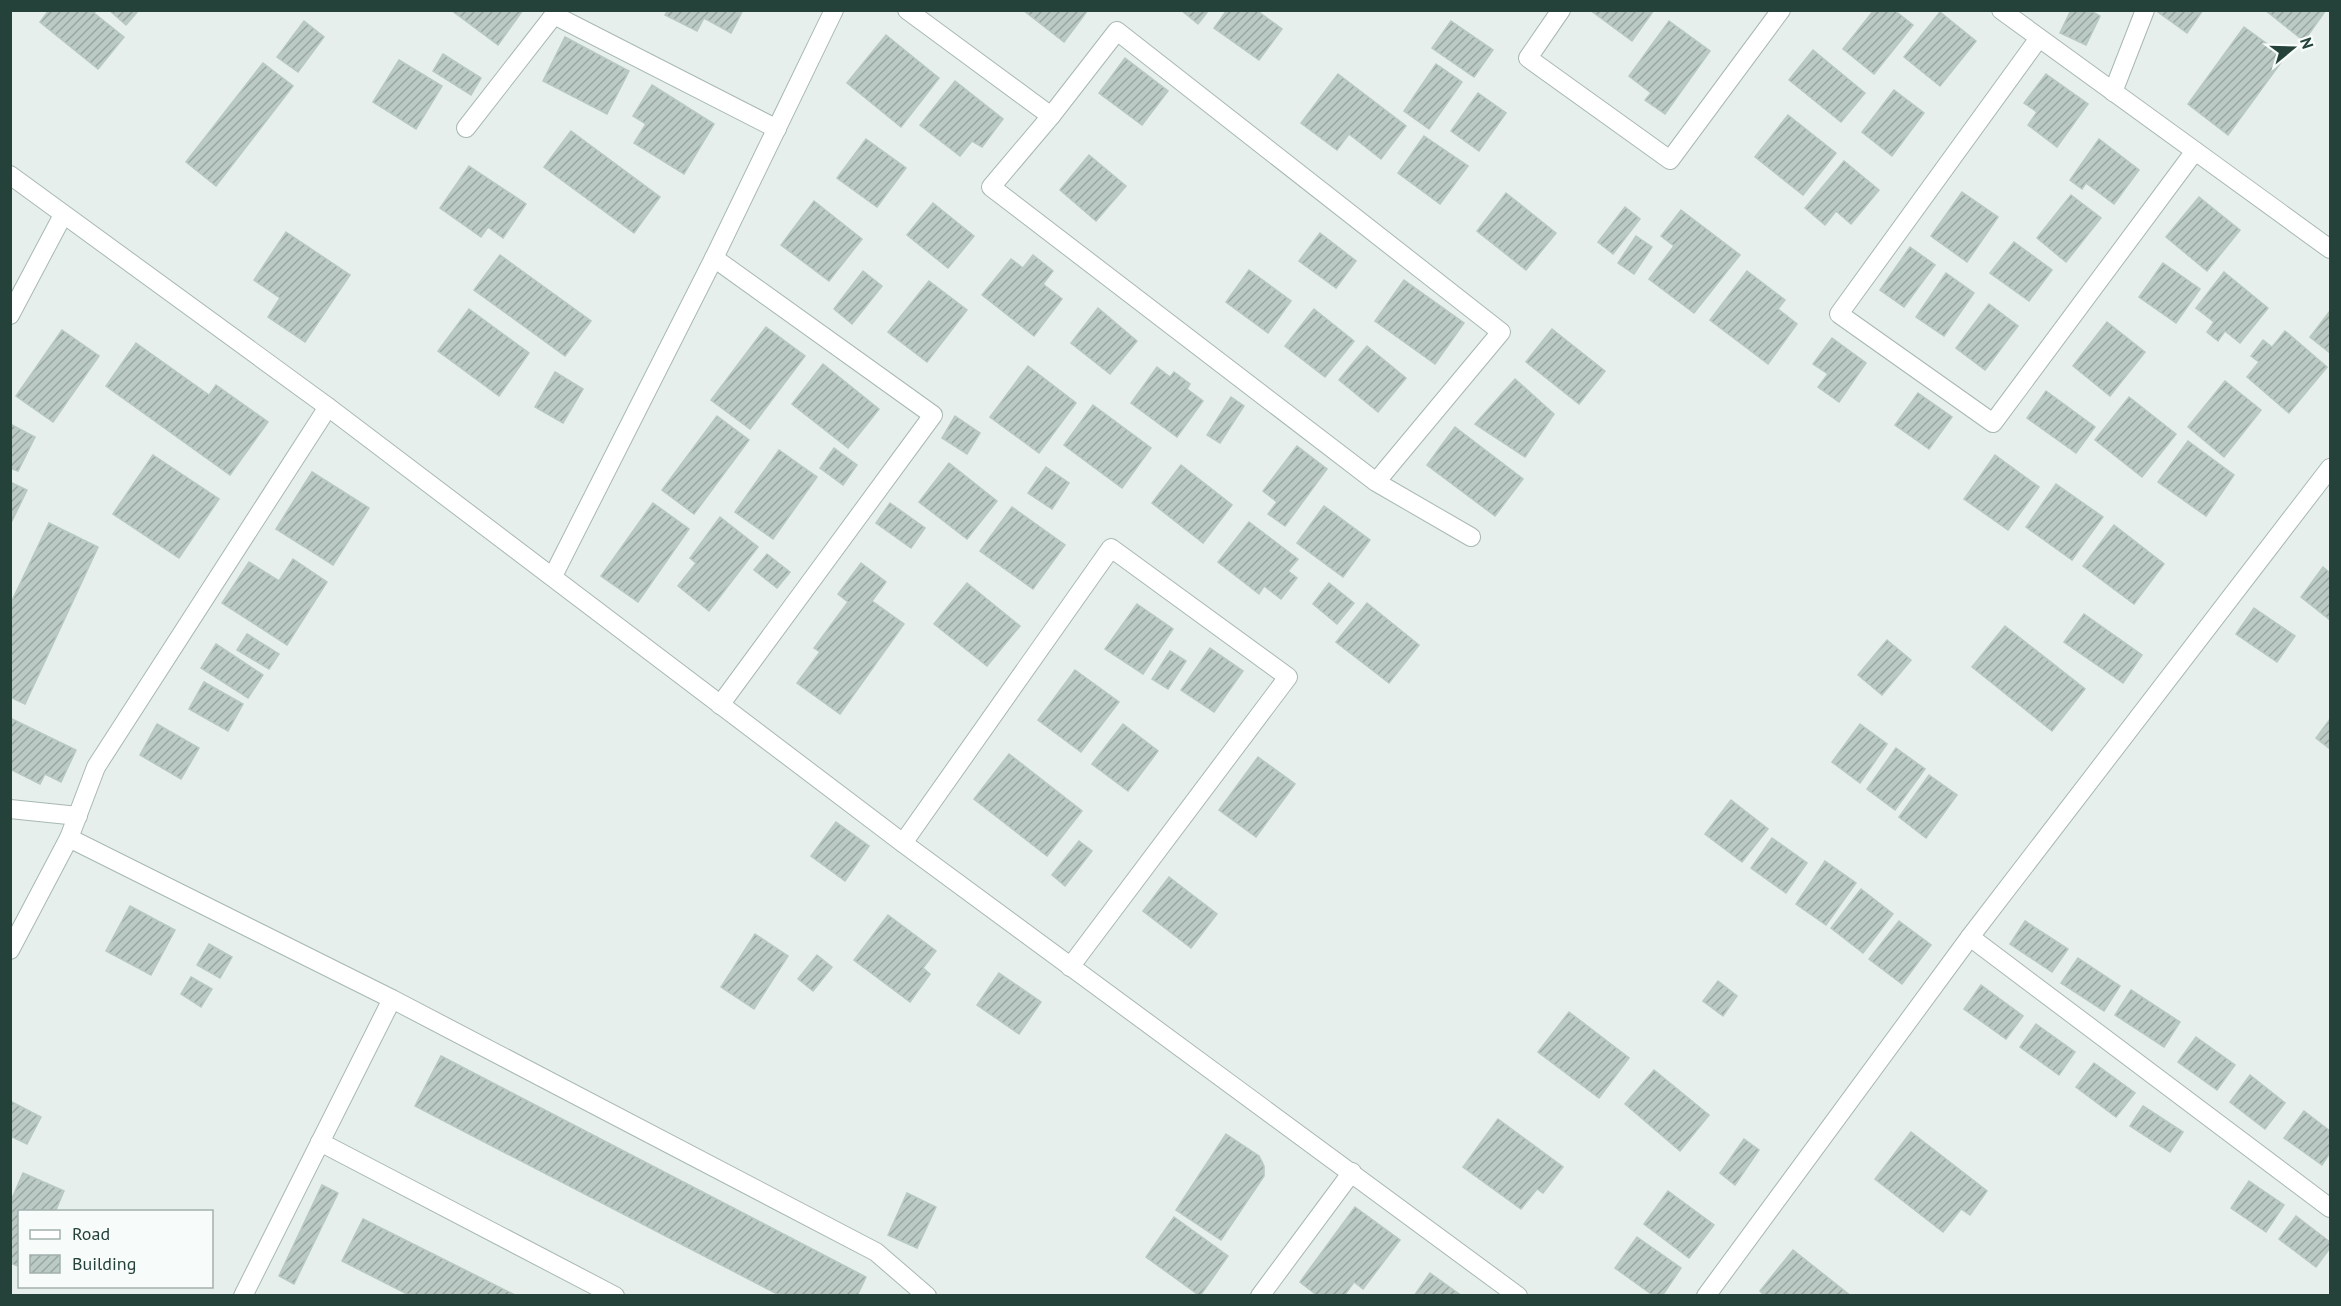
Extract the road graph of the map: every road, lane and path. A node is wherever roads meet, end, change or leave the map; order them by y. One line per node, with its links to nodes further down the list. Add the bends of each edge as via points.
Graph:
1 (834, 10): 11 (street)
2 (907, 10): 9 (street)
3 (1561, 10): 4 (street, via 1528,58 1670,159)
4 (1781, 10)
5 (2001, 10): 7 (street)
6 (2145, 10): 8 (street)
7 (2039, 38): 8 (street); 12 (street, via 1839,314 1993,423)
8 (2114, 92): 12 (street)
9 (1051, 116): 20 (street, via 991,187); 20 (street, via 1116,31 1501,332)
10 (466, 128): 11 (street, via 554,15)
11 (777, 129): 16 (street)
12 (2195, 151): 15 (street)
13 (10, 175): 14 (street)
14 (63, 215): 17 (street); 18 (street)
15 (2331, 249)
16 (714, 258): 22 (street); 23 (street, via 933,415)
17 (10, 315)
18 (328, 407): 22 (street); 25 (street, via 96,767)
19 (2328, 476): 28 (street)
20 (1376, 482): 21 (street)
21 (1471, 537)
22 (553, 576): 23 (street)
23 (720, 705): 27 (street)
24 (10, 809): 25 (street)
25 (78, 816): 26 (street)
26 (69, 838): 29 (street); 31 (street)
27 (903, 843): 30 (street); 30 (street, via 1111,548 1288,677)
28 (1970, 937): 34 (street); 40 (street)
29 (10, 950)
30 (1070, 967): 33 (street)
31 (392, 999): 32 (street); 37 (street, via 876,1252)
32 (320, 1142): 35 (street); 36 (street)
33 (1352, 1172): 38 (street); 39 (street)
34 (2331, 1209)
35 (246, 1294)
36 (615, 1296)
37 (927, 1296)
38 (1260, 1296)
39 (1518, 1296)
40 (1706, 1296)

